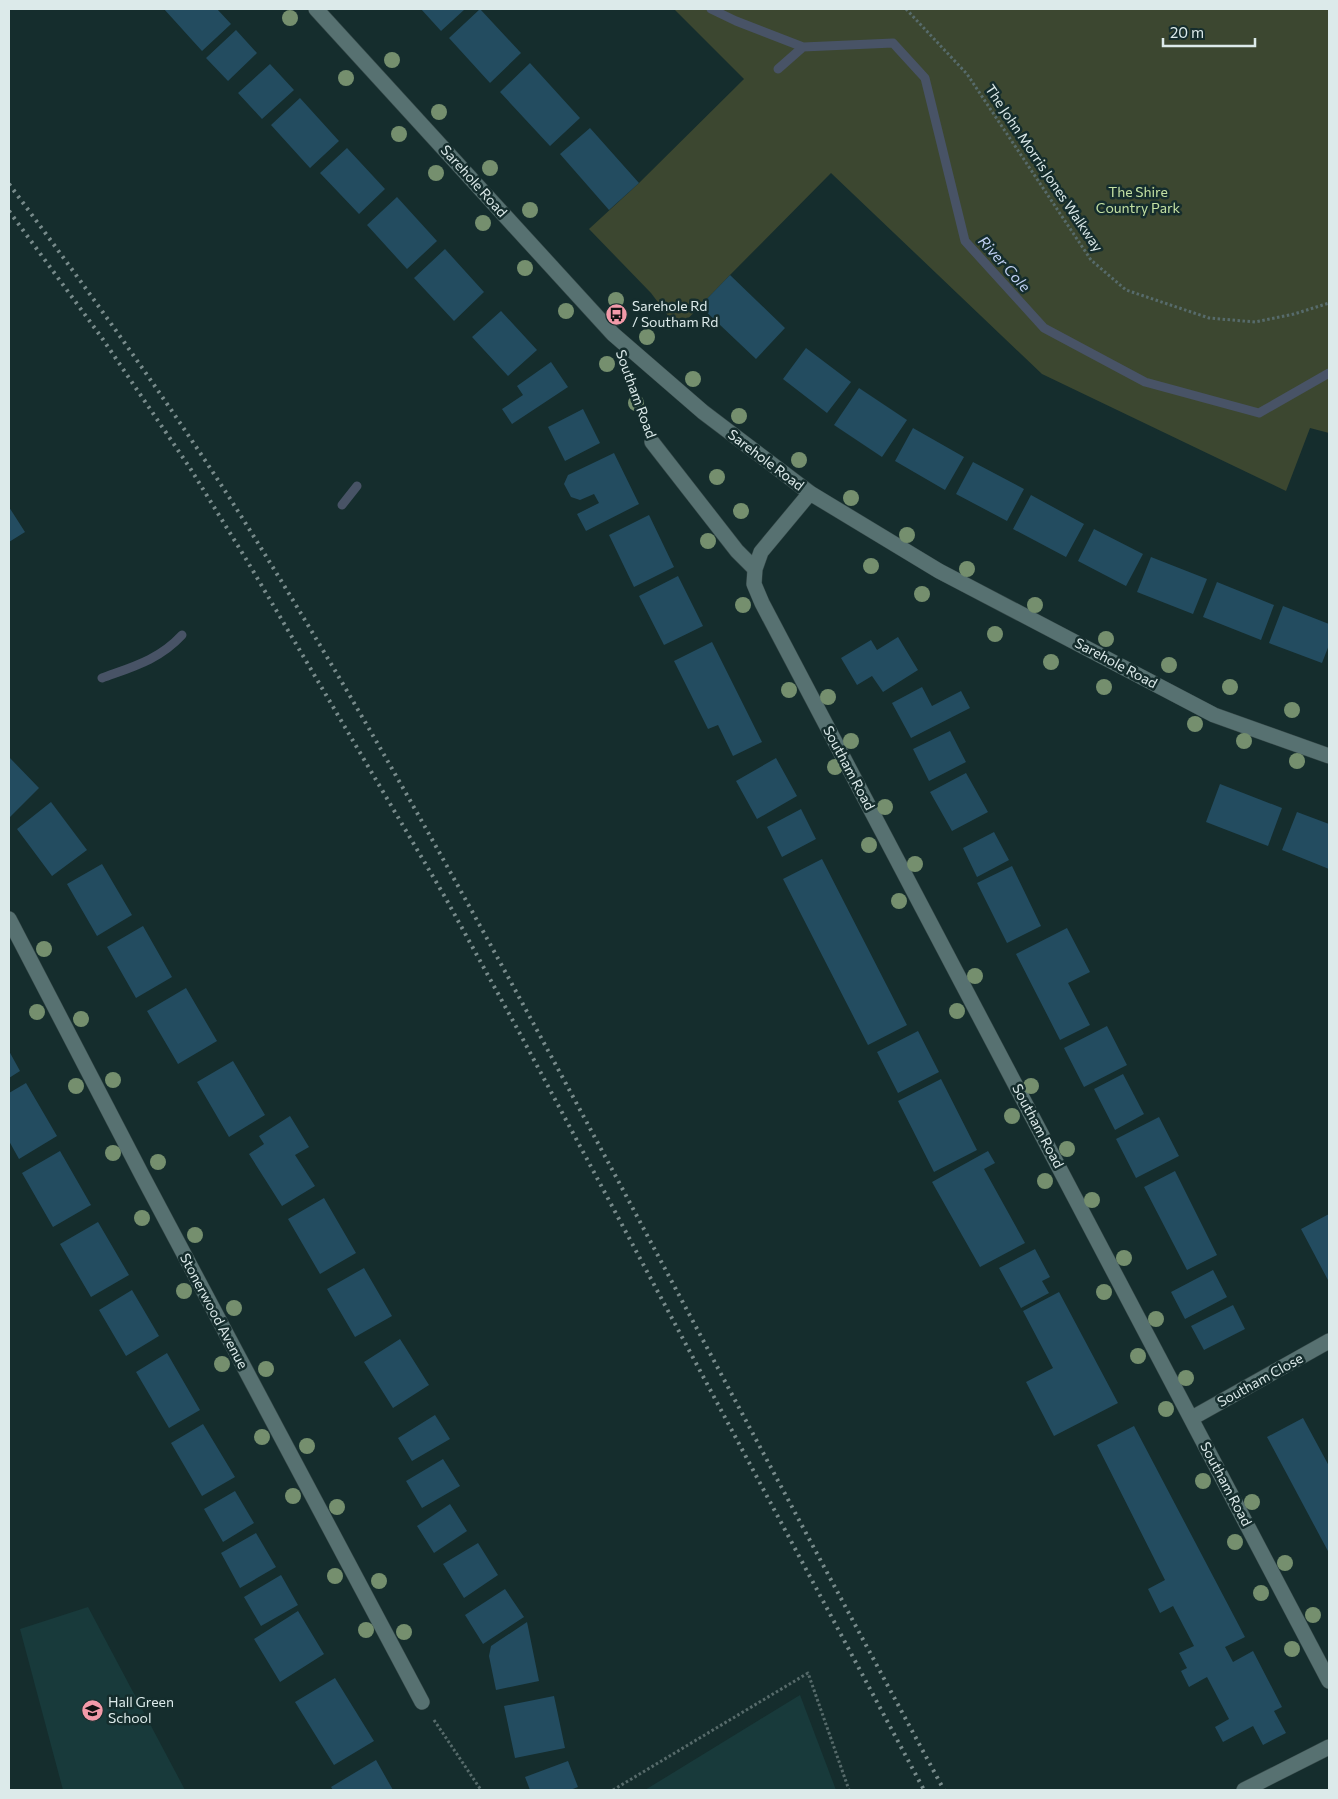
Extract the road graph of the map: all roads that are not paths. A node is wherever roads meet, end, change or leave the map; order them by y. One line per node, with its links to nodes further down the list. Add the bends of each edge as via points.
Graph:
1 (316, 9): 3 (street, Sarehole Road, via 613,334 703,412)
2 (652, 442): 4 (street, Southam Road, via 737,551)
3 (810, 493): 4 (street, via 760,552); 5 (street, Sarehole Road, via 939,571 1214,715)
4 (755, 569): 8 (street, Southam Road, via 754,584 762,603)
5 (1329, 756)
6 (9, 919): 10 (street, Stonerwood Avenue)
7 (1329, 1341): 8 (street, Southam Close)
8 (1192, 1418): 9 (street, Southam Road)
9 (1329, 1680)
10 (422, 1702)
11 (1329, 1747): 12 (street)
12 (1244, 1790)

